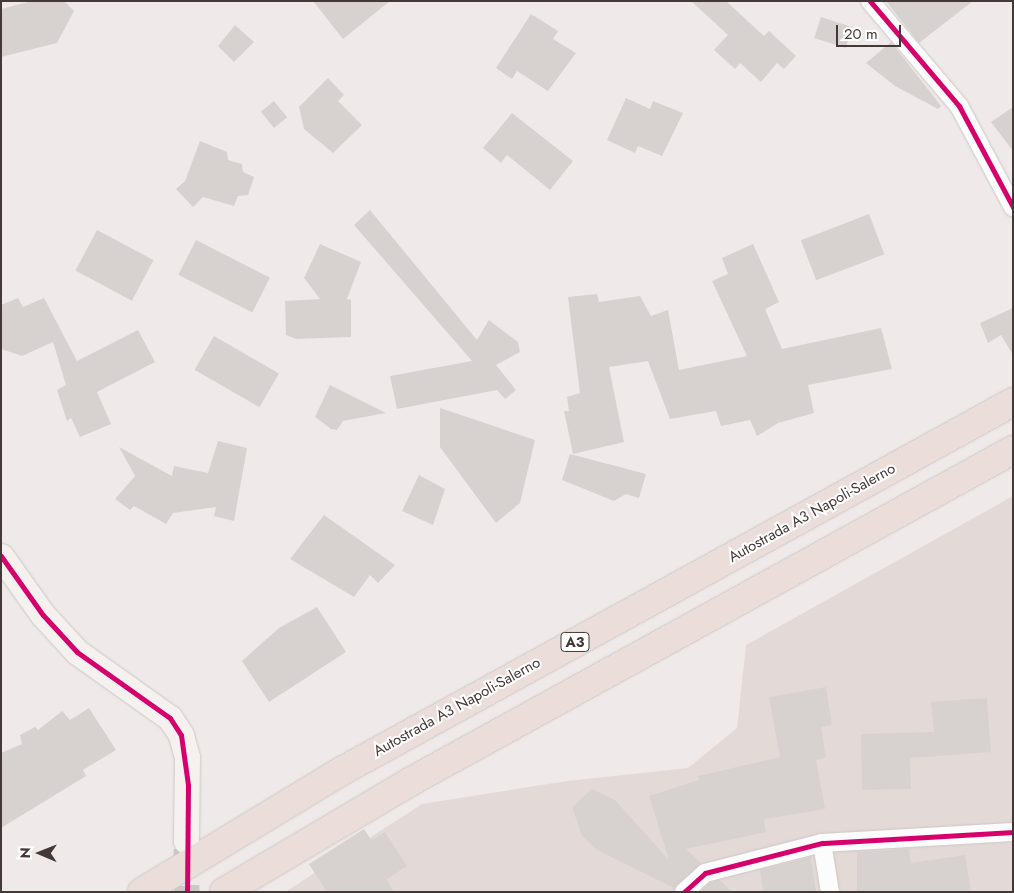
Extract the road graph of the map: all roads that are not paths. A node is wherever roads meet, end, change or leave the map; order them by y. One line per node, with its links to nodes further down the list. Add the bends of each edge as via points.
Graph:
1 (870, 1): 2 (street, via 959,106)
2 (1013, 207)
3 (1013, 402): 9 (highway, Autostrada A3 Napoli-Salerno / A3, via 348,767)
4 (1013, 450): 10 (highway, via 408,783)
5 (1, 556): 7 (street, via 42,615 77,652 170,718 181,735 187,757)
6 (1013, 832): 8 (street)
7 (186, 841)
8 (822, 843): 11 (street, via 705,873); 12 (street)
9 (142, 892)
10 (224, 892)
11 (684, 892)
12 (830, 892)

